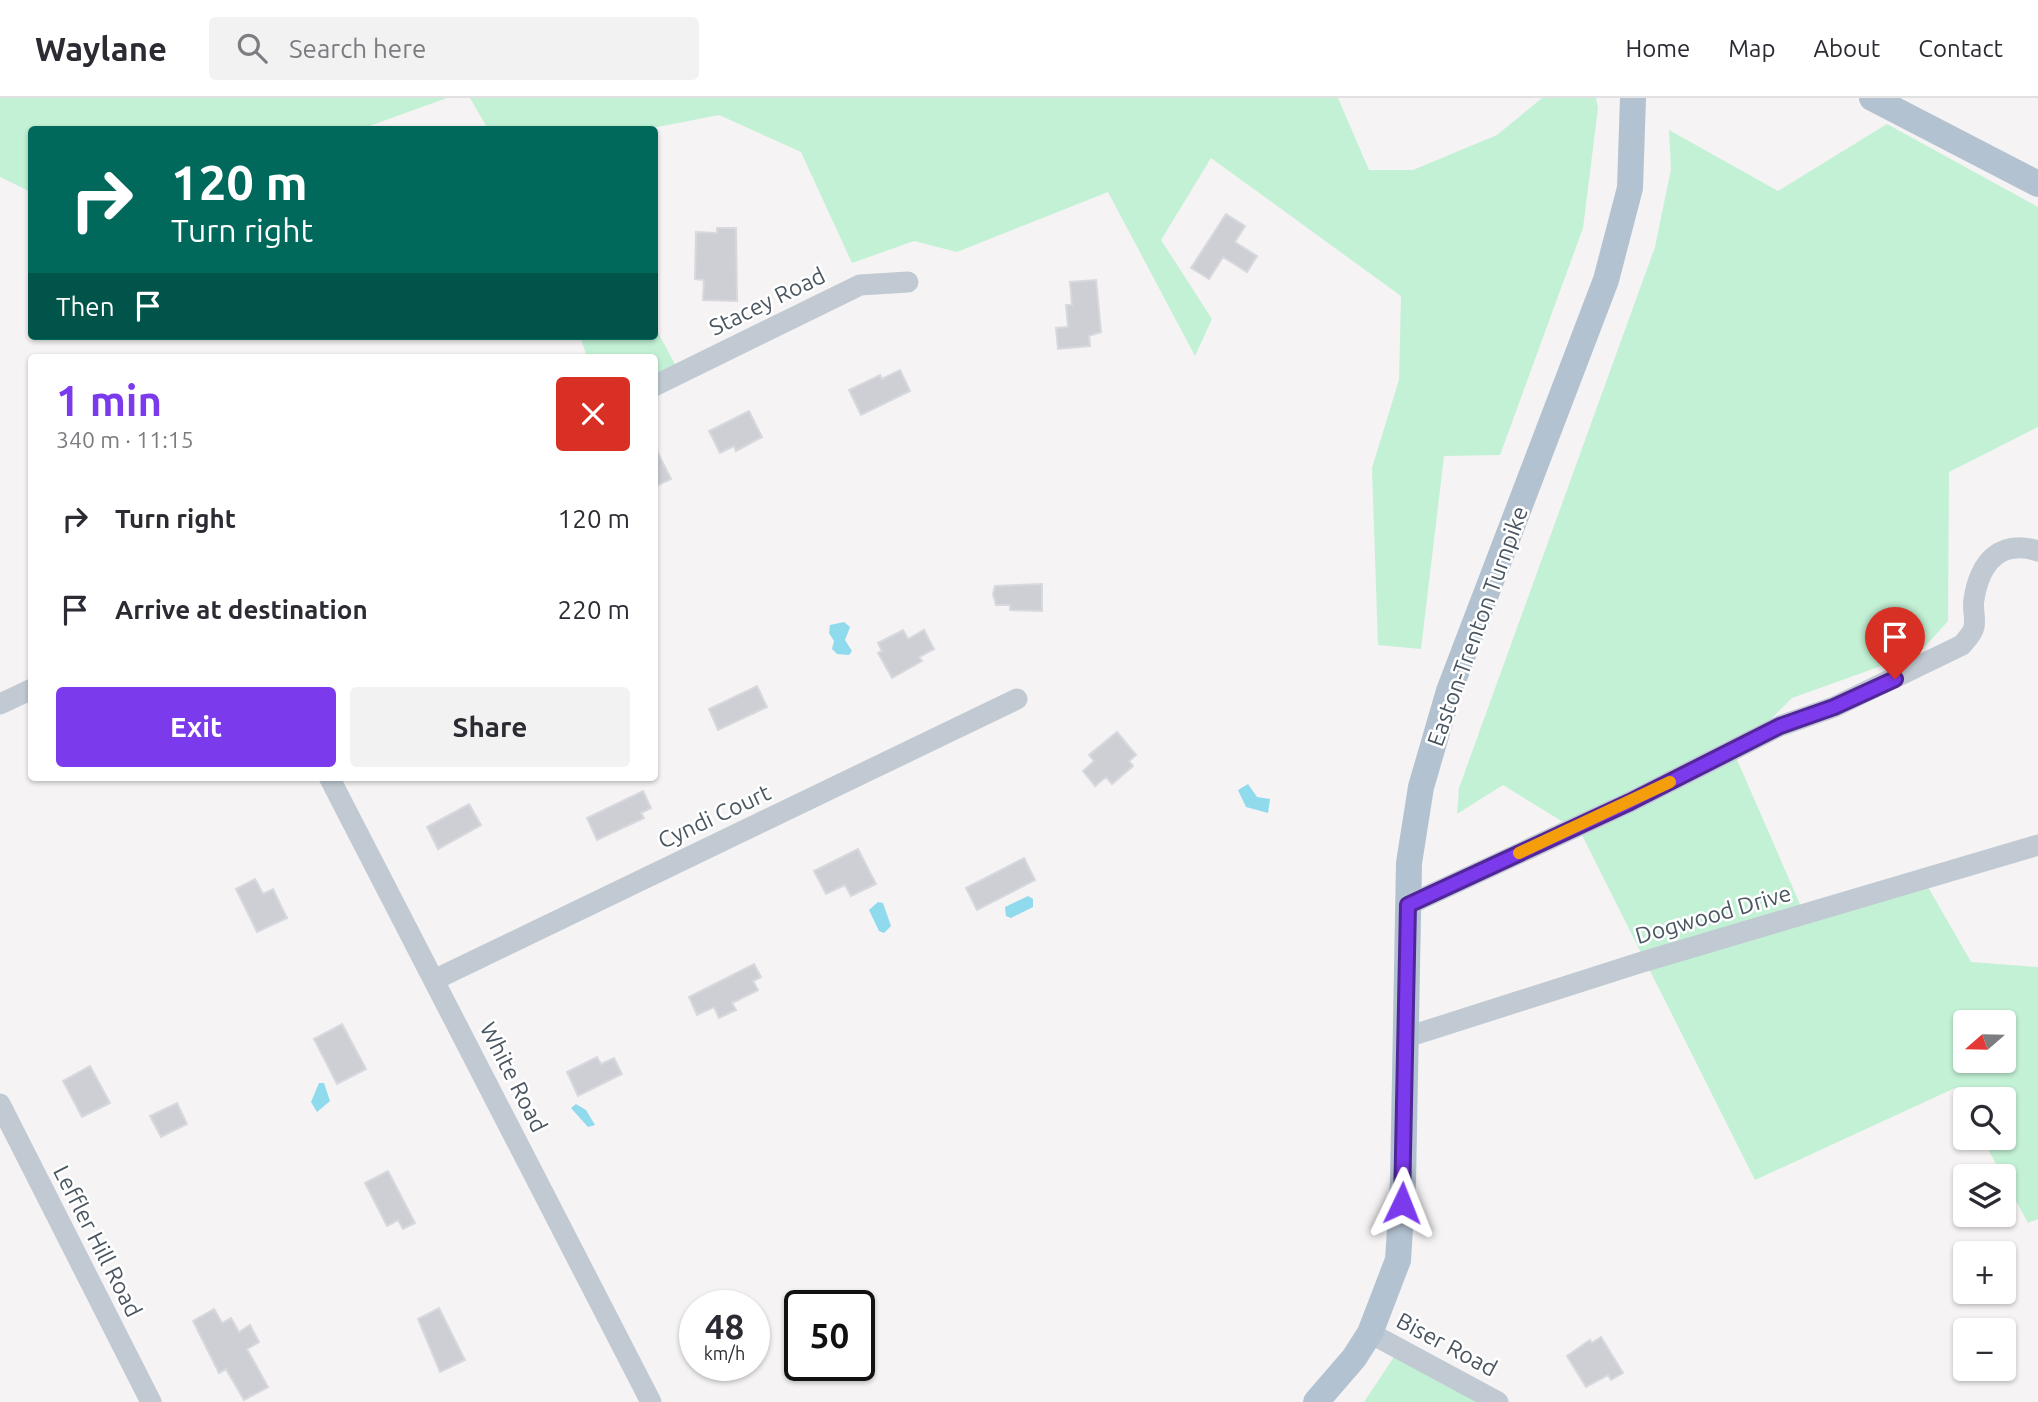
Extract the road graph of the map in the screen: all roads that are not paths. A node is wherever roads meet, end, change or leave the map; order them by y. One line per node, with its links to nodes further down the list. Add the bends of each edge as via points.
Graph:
1 (1633, 98): 12 (main road, Easton-Trenton Turnpike, via 1633,164 1617,241 1594,313 1437,724 1414,827)
2 (1872, 98): 3 (main road)
3 (2038, 184)
4 (908, 282): 5 (street, Stacey Road, via 860,285)
5 (658, 384)
6 (2038, 551): 12 (street, via 2021,545 2000,551 1988,563 1973,601 1974,628 1962,645 1834,707 1780,726)
7 (28, 691): 9 (street)
8 (1017, 699): 13 (street, Cyndi Court)
9 (0, 704)
10 (331, 781): 13 (street, White Road)
11 (2038, 845): 14 (street, Dogwood Drive)
12 (1408, 905): 14 (main road, Easton-Trenton Turnpike)
13 (434, 980): 18 (street, White Road)
14 (1404, 1038): 16 (main road, Easton-Trenton Turnpike, via 1398,1260)
15 (0, 1104): 17 (street, Leffler Hill Road)
16 (1370, 1333): 19 (main road, Easton-Trenton Turnpike); 20 (street, Biser Road)
17 (150, 1402)
18 (651, 1402)
19 (1316, 1402)
20 (1498, 1402)

